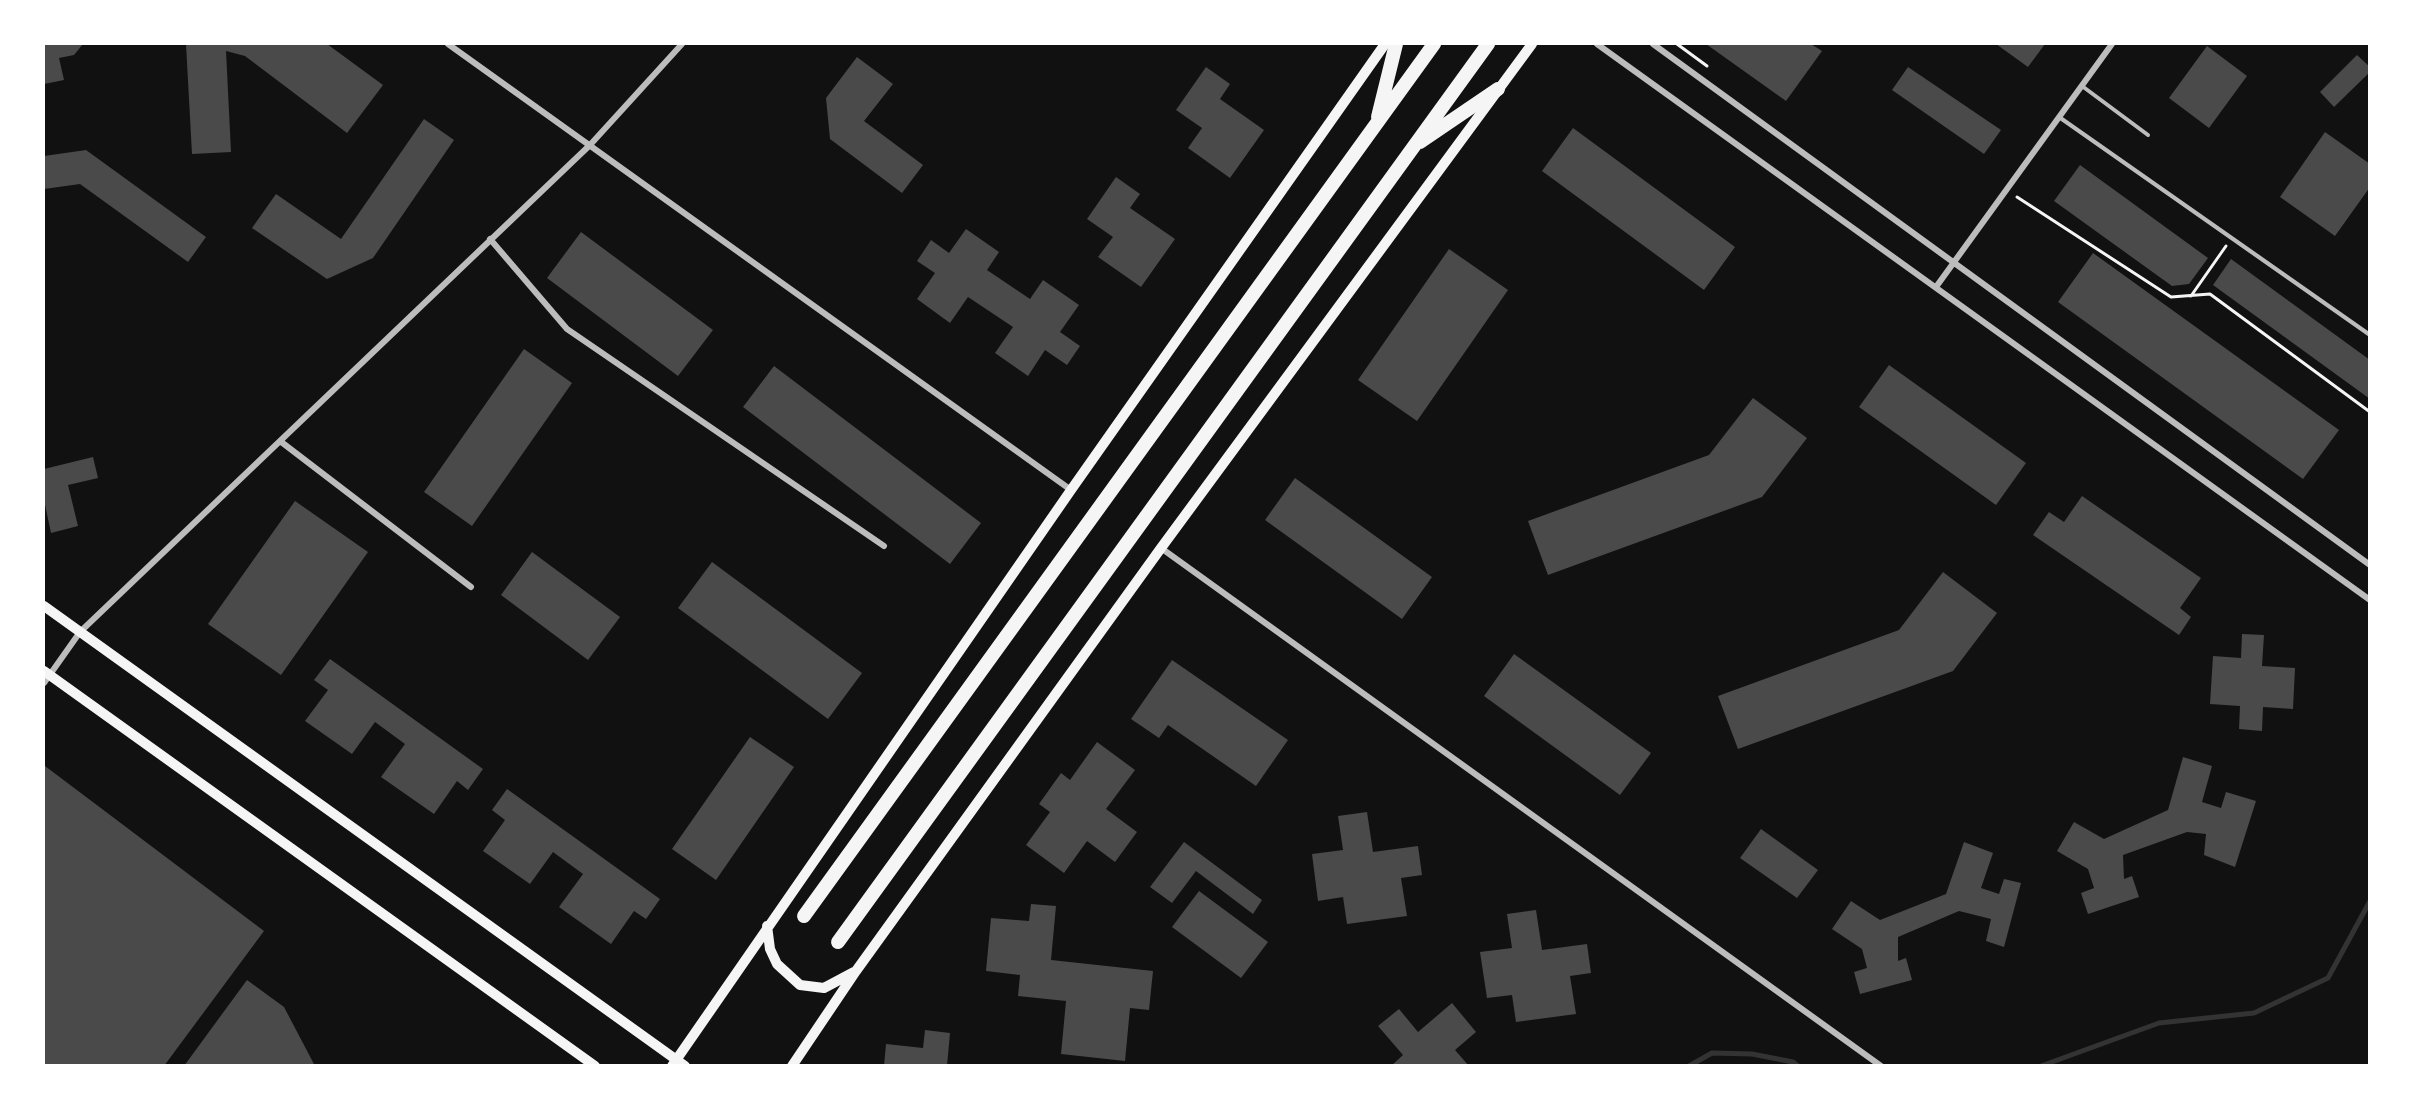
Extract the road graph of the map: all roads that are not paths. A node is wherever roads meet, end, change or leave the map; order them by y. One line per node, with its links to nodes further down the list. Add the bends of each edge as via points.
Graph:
1 (448, 44): 16 (street)
2 (682, 44): 16 (street)
3 (1385, 44): 23 (main road)
4 (1396, 44): 14 (highway)
5 (1434, 44): 14 (highway)
6 (1488, 44): 17 (highway)
7 (1532, 44): 12 (main road)
8 (1597, 44): 20 (street)
9 (1653, 44): 19 (street)
10 (2112, 44): 11 (street)
11 (2081, 86): 13 (street); 15 (lane)
12 (1498, 89): 17 (highway); 25 (main road)
13 (2059, 116): 19 (street); 21 (lane)
14 (1376, 124): 32 (highway)
15 (2148, 135)
16 (590, 145): 18 (street); 23 (street)
17 (1411, 148): 34 (highway)
18 (490, 239): 22 (street); 24 (street, via 567,329)
19 (1954, 262): 20 (street); 26 (street)
20 (1936, 287): 28 (street)
21 (2370, 335)
22 (280, 441): 27 (street); 30 (street)
23 (1071, 490): 33 (main road)
24 (884, 546)
25 (1161, 548): 35 (main road); 39 (street)
26 (2370, 565)
27 (471, 587)
28 (2370, 600)
29 (44, 606): 30 (main road)
30 (80, 632): 31 (street); 36 (main road)
31 (45, 676): 37 (main road)
32 (804, 916)
33 (767, 926): 35 (main road, via 777,964 800,985 824,988); 36 (main road)
34 (838, 942)
35 (856, 971): 38 (main road)
36 (678, 1063)
37 (595, 1065)
38 (792, 1065)
39 (1881, 1065)

